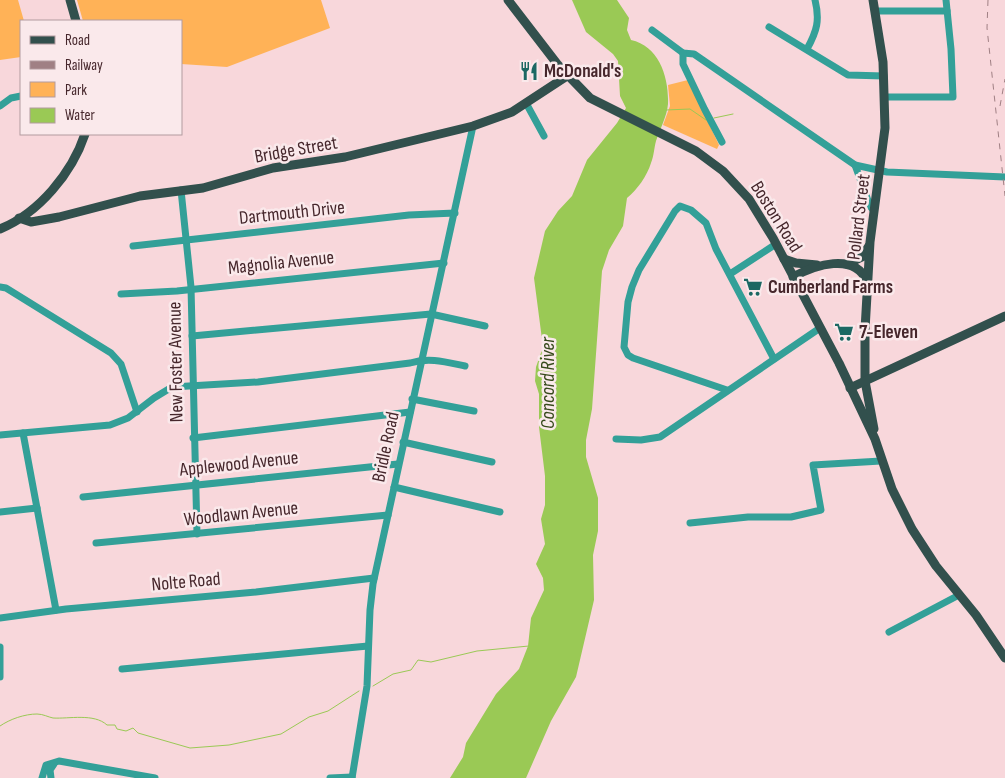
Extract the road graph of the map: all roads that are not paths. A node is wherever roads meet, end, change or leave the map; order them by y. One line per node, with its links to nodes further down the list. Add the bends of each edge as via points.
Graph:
1 (70, 0): 8 (main road)
2 (508, 0): 13 (main road, Boston Road)
3 (815, 0): 11 (street, via 817,32)
4 (873, 0): 6 (main road, Pollard Street)
5 (946, 0): 7 (street)
6 (876, 11): 7 (street); 14 (main road, Pollard Street)
7 (946, 11): 16 (street, via 953,97)
8 (76, 20)
9 (769, 26): 11 (street)
10 (652, 30): 12 (street)
11 (807, 49): 14 (street, via 848,75)
12 (683, 53): 22 (street, via 682,64); 23 (street, via 694,54)
13 (567, 76): 17 (main road, Bridge Street); 33 (main road, Boston Road, via 590,98 713,162 737,185)
14 (884, 76): 16 (main road, Pollard Street)
15 (20, 96): 18 (street)
16 (885, 97): 24 (main road, Pollard Street)
17 (526, 103): 19 (main road, Bridge Street, via 494,120); 21 (street)
18 (0, 106)
19 (473, 126): 26 (main road, Bridge Street, via 345,158 273,168 203,188); 28 (street, Bridle Road)
20 (85, 135): 29 (main road, via 74,160 58,183)
21 (544, 136)
22 (722, 142)
23 (855, 165): 24 (street); 27 (street)
24 (881, 169): 25 (street, via 887,172); 27 (main road, Pollard Street)
25 (1005, 177)
26 (181, 190): 29 (main road, Bridge Street, via 140,196 31,222); 31 (street, New Foster Avenue)
27 (874, 211): 32 (main road, Pollard Street)
28 (455, 214): 31 (street, Dartmouth Drive, via 409,215); 36 (street, Bridle Road)
29 (19, 218): 30 (main road)
30 (0, 229)
31 (186, 241): 34 (street, Dartmouth Drive); 43 (street, New Foster Avenue)
32 (870, 242): 37 (main road, via 862,257); 41 (main road, Pollard Street)
33 (776, 244): 35 (main road, Boston Road); 39 (street)
34 (133, 246)
35 (784, 259): 38 (main road); 40 (main road, Boston Road)
36 (444, 263): 43 (street, Magnolia Avenue); 45 (street, Bridle Road)
37 (847, 264): 38 (main road); 41 (main road, via 861,271)
38 (820, 265): 40 (main road)
39 (730, 274): 50 (street); 58 (street, via 706,223 691,210 680,206 635,279 628,302 624,340 626,352 633,358)
40 (793, 277): 48 (main road, Boston Road)
41 (868, 284): 52 (main road, Pollard Street)
42 (0, 287): 61 (street, via 111,352 121,364)
43 (191, 289): 44 (street, Magnolia Avenue); 49 (street, New Foster Avenue)
44 (121, 294)
45 (431, 314): 47 (street); 49 (street); 51 (street, Bridle Road)
46 (1005, 316): 54 (main road)
47 (485, 326)
48 (820, 328): 50 (street); 57 (main road, Boston Road)
49 (192, 336): 56 (street, New Foster Avenue)
50 (774, 359): 58 (street)
51 (421, 360): 53 (street); 56 (street, via 258,382); 59 (street, Bridle Road)
52 (866, 364): 54 (main road); 55 (main road, Pollard Street)
53 (465, 366)
54 (882, 373): 55 (main road)
55 (866, 381): 57 (main road); 67 (main road, Pollard Street)
56 (192, 386): 61 (street, via 163,391); 65 (street, New Foster Avenue)
57 (850, 388): 67 (main road, Boston Road)
58 (727, 390): 66 (street, via 660,437)
59 (412, 399): 60 (street); 62 (street, Bridle Road)
60 (474, 411)
61 (137, 412): 63 (street, via 110,425)
62 (410, 412): 65 (street); 68 (street, Bridle Road)
63 (23, 432): 64 (street); 75 (street)
64 (0, 435)
65 (194, 438): 72 (street, New Foster Avenue)
66 (616, 439)
67 (875, 439): 69 (main road, Boston Road)
68 (403, 442): 70 (street); 71 (street, Bridle Road)
69 (881, 461): 79 (street, via 813,465 821,510 791,517 748,517); 83 (main road, Boston Road, via 913,531)
70 (492, 462)
71 (398, 464): 72 (street, Applewood Avenue); 73 (street, Bridle Road)
72 (195, 485): 74 (street, Applewood Avenue); 80 (street, New Foster Avenue)
73 (394, 487): 77 (street); 78 (street, Bridle Road)
74 (83, 497)
75 (36, 508): 76 (street); 84 (street)
76 (0, 512)
77 (500, 512)
78 (388, 515): 80 (street, Woodlawn Avenue); 82 (street, Bridle Road)
79 (690, 523)
80 (197, 534): 81 (street, Woodlawn Avenue)
81 (96, 543)
82 (374, 578): 84 (street, Nolte Road); 87 (street, Bridle Road)
83 (959, 595): 86 (street); 89 (main road, Boston Road)
84 (56, 610): 85 (street, Nolte Road)
85 (0, 618)
86 (888, 632)
87 (368, 646): 90 (street); 99 (street, Bridle Road, via 367,686)
88 (0, 647): 91 (street)
89 (1005, 658)
90 (122, 669)
91 (0, 677)
92 (54, 764): 93 (street, via 68,761); 94 (street, via 46,765); 95 (street, via 50,770)
93 (105, 769): 96 (street); 97 (street)
94 (42, 778)
95 (51, 778)
96 (106, 778)
97 (155, 778)
98 (330, 778): 99 (street)
99 (352, 778)

